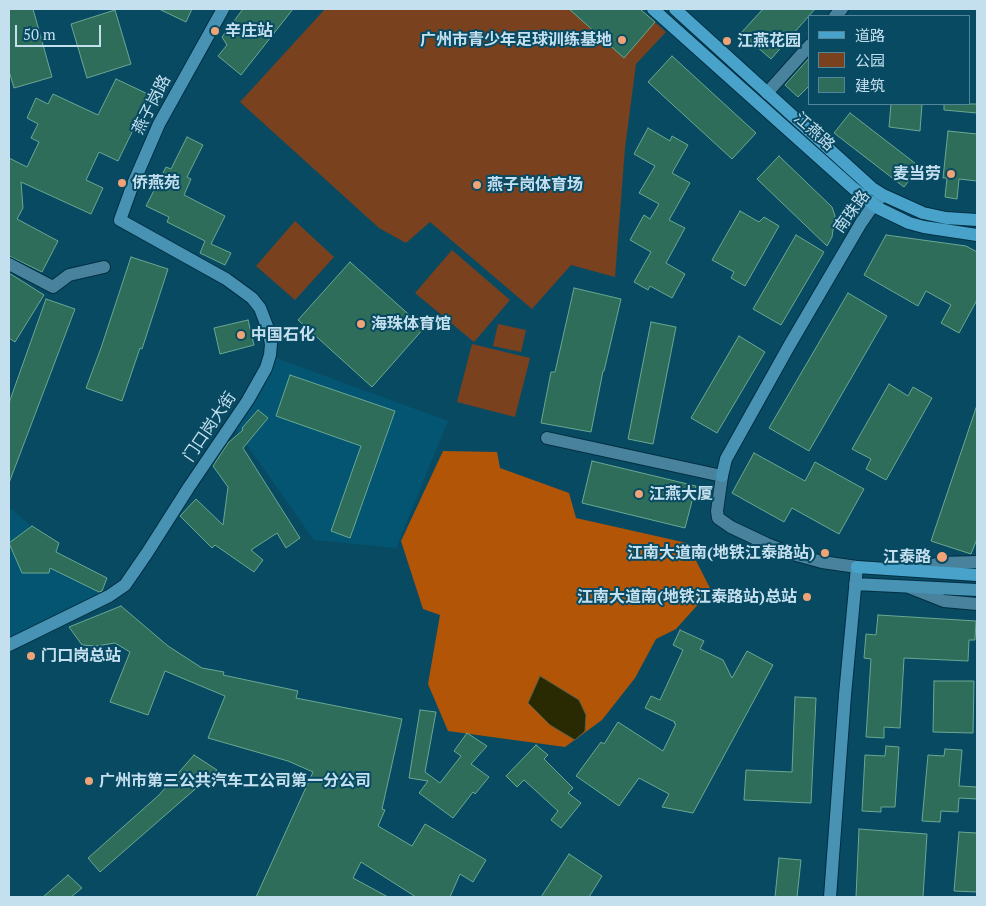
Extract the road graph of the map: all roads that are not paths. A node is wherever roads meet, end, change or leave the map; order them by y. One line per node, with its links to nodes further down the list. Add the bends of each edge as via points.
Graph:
1 (223, 9): 7 (street, 燕子岗路, via 159,124)
2 (653, 9): 6 (main road, 江燕路, via 799,140)
3 (676, 9): 5 (main road, 江燕路)
4 (808, 47): 5 (street)
5 (767, 93): 6 (main road, 江燕路, via 842,162)
6 (878, 203): 8 (main road, 江燕路, via 946,218); 9 (main road, 江燕路, via 909,223 924,228); 13 (street, 南珠路, via 856,231 755,407 726,459)
7 (120, 220): 22 (street, 门口岗大街, via 226,279 252,298 265,317 271,344 270,356 248,400 125,585)
8 (977, 220)
9 (977, 235)
10 (9, 264): 11 (street, via 53,287 69,275)
11 (104, 267)
12 (546, 438): 13 (street)
13 (722, 476): 15 (street, via 718,518 744,535 793,554)
14 (977, 562): 16 (street, via 940,563)
15 (857, 567): 16 (main road); 18 (street)
16 (909, 570): 17 (main road)
17 (977, 575)
18 (855, 584): 19 (street); 23 (street)
19 (906, 586): 20 (street); 21 (street, via 944,600)
20 (977, 590)
21 (977, 604)
22 (9, 645)
23 (830, 897)

